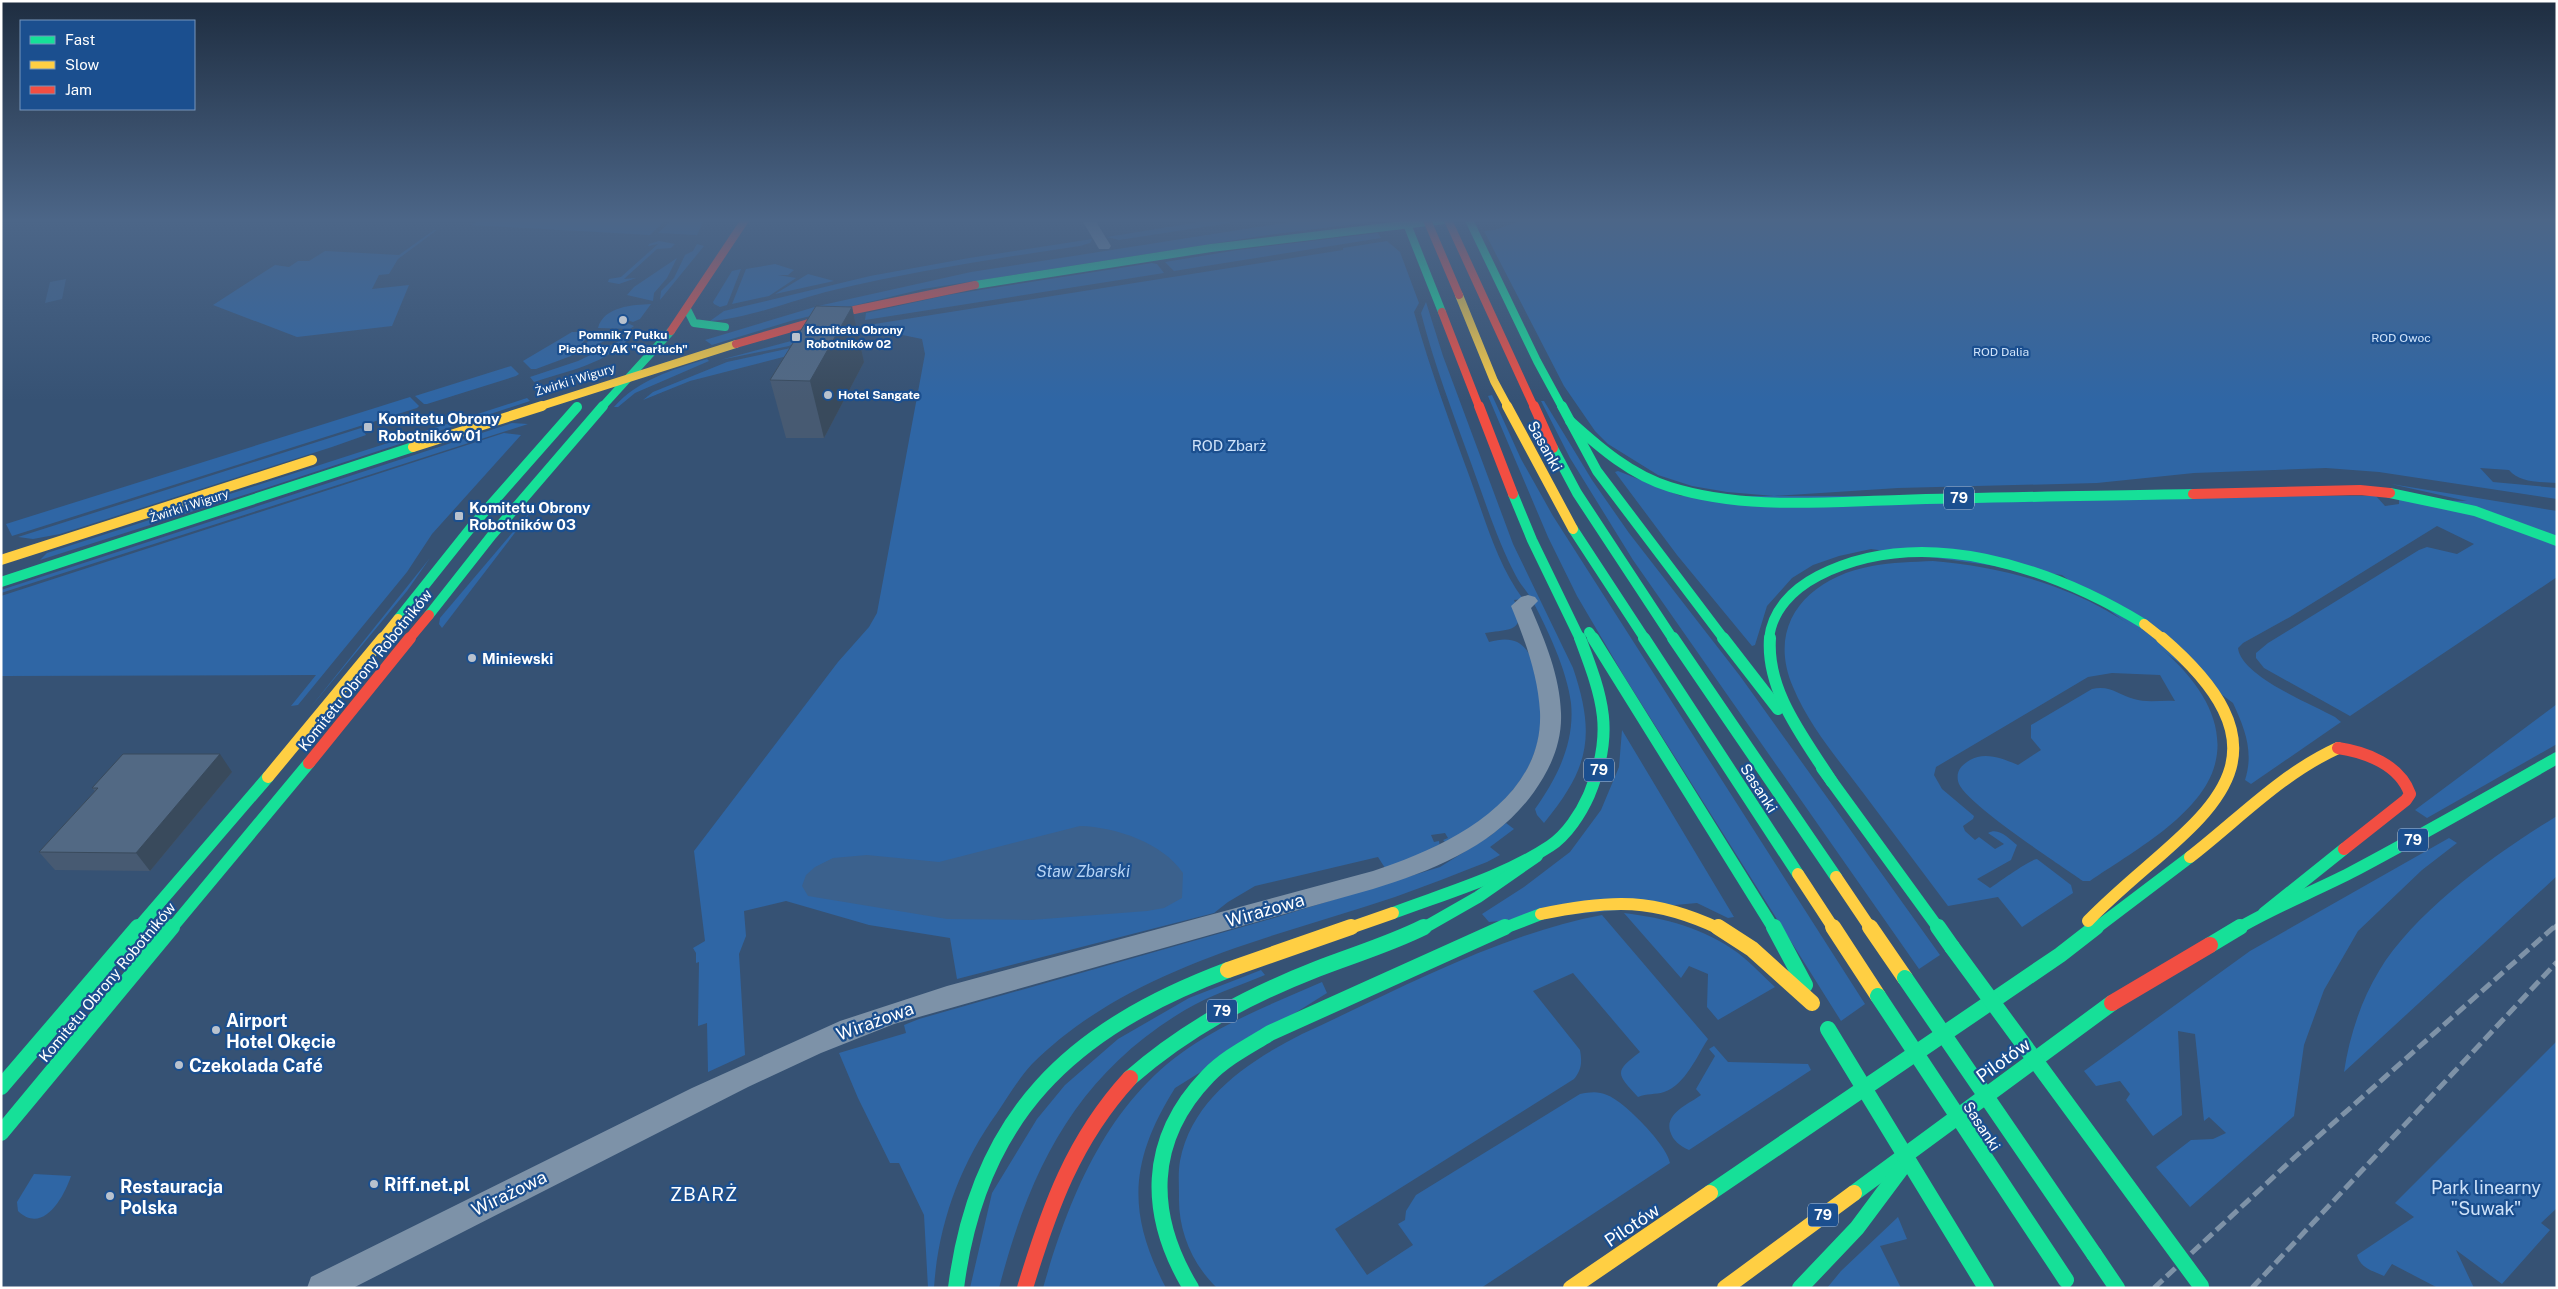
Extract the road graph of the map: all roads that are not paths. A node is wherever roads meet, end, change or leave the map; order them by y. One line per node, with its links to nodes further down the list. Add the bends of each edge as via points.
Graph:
1 (706, 280): 7 (main road, Komitetu Obrony Robotników)
2 (1011, 280): 13 (main road, Żwirki i Wigury, via 925,294 803,323)
3 (1429, 280): 22 (main road, 79, via 1510,485)
4 (1453, 280): 33 (main road, Sasanki, bridge, via 1498,389 1580,541)
5 (1475, 280): 42 (main road, Sasanki, bridge, via 1577,493 1737,735)
6 (1498, 280): 16 (main road, 79)
7 (687, 310): 8 (main road, via 694,323 730,326); 10 (main road, Komitetu Obrony Robotników)
8 (699, 335)
9 (680, 341): 10 (main road, Żwirki i Wigury)
10 (654, 350): 11 (main road, Żwirki i Wigury); 13 (main road, Komitetu Obrony Robotników)
11 (628, 358)
12 (608, 374): 14 (main road, Komitetu Obrony Robotników)
13 (628, 378): 14 (main road, Żwirki i Wigury); 31 (main road, Komitetu Obrony Robotników, via 492,535 379,678)
14 (595, 388): 15 (main road, Żwirki i Wigury); 17 (main road, Komitetu Obrony Robotników)
15 (503, 417): 17 (main road, via 526,418); 21 (main road, Żwirki i Wigury)
16 (1570, 421): 19 (main road, 79, via 1614,460 1642,476 1694,493 1740,500 1811,502 2370,490 2469,508); 25 (main road, via 1617,499)
17 (544, 428): 30 (main road, Komitetu Obrony Robotników, via 473,524 323,713)
18 (327, 455): 20 (main road, Żwirki i Wigury)
19 (2557, 541)
20 (1, 560)
21 (1, 582)
22 (1562, 600): 26 (main road, 79, via 1590,663 1606,728 1602,758 1592,792 1578,818); 29 (main road, via 1602,651 1744,878 1798,967)
23 (1528, 601): 34 (street, Wirażowa, via 1521,606 1549,681 1550,734 1537,770 1515,802 1490,826 1463,844 1431,859 1349,886 941,998 827,1038 688,1102)
24 (2557, 758): 27 (main road, 79, via 2315,892)
25 (1832, 782): 28 (main road, via 1784,699 1774,669 1770,642 1774,621 1783,603 1804,583 1828,570 1874,556 1928,554 2017,567 2105,601 2174,646 2218,698 2225,712 2234,757 2226,783 2186,830 2104,901); 43 (main road, bridge)
26 (1536, 856): 35 (main road, via 1422,904 1210,976 1149,1004 1096,1036 1060,1066 1002,1138 978,1192 962,1240); 36 (main road, 79, via 1466,907 1414,933 1237,1003 1193,1025 1155,1054 1118,1088 1089,1126 1059,1184)
27 (2264, 913): 28 (main road, via 2406,800 2410,794 2401,775 2375,759 2348,749 2339,748 2320,755 2264,793 2193,855); 32 (main road, Pilotów / 79, via 2100,1010)
28 (2060, 955): 38 (main road, Pilotów)
29 (1812, 1003): 37 (main road, via 1762,954 1724,930 1668,907 1610,901 1578,906 1508,926 1272,1031 1226,1061 1196,1087 1175,1117 1162,1154 1159,1201 1167,1248); 41 (main road, bridge)
30 (1, 1087)
31 (1, 1134)
32 (1921, 1142): 39 (main road, Pilotów / 79); 40 (main road, via 1857,1228)
33 (2068, 1284)
34 (322, 1288)
35 (956, 1288)
36 (1025, 1288)
37 (1191, 1288)
38 (1571, 1288)
39 (1725, 1288)
40 (1800, 1288)
41 (1986, 1288)
42 (2117, 1288)
43 (2202, 1288)

